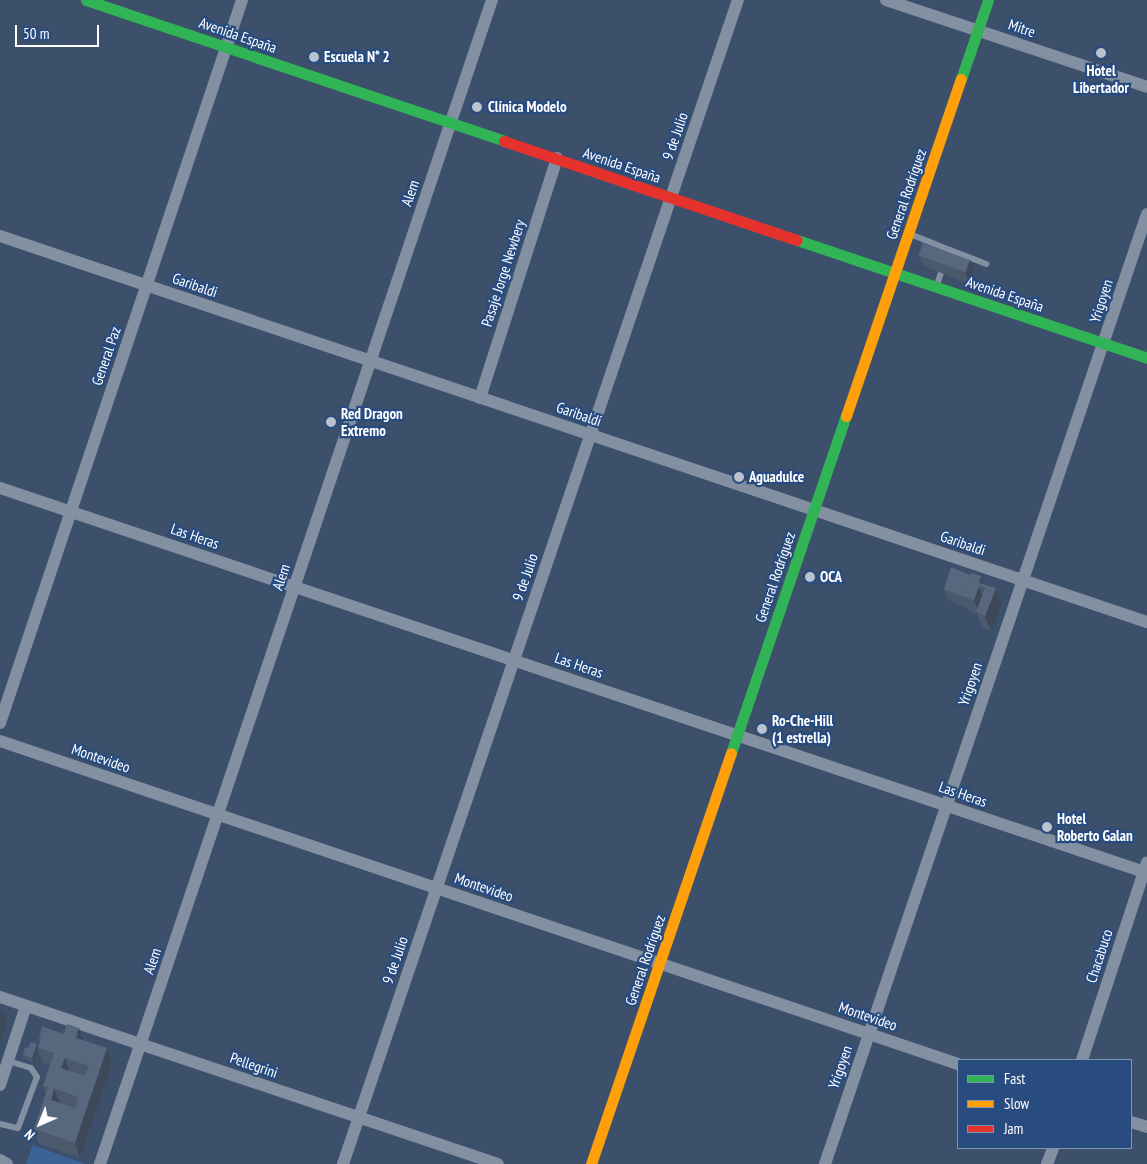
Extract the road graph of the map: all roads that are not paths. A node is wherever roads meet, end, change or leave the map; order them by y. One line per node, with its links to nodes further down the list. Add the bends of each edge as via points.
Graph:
1 (86, 0): 8 (street, Avenida España)
2 (242, 0): 8 (street, General Paz)
3 (492, 0): 10 (street, Alem)
4 (738, 0): 12 (street, 9 de Julio)
5 (886, 0): 7 (street, Mitre)
6 (988, 0): 7 (street, General Rodríguez)
7 (978, 30): 9 (street, Mitre); 14 (street, General Rodríguez)
8 (226, 47): 10 (street, Avenida España); 21 (street, General Paz)
9 (1147, 87)
10 (451, 123): 11 (street, Avenida España); 25 (street, Alem)
11 (557, 158): 12 (street, Avenida España); 26 (street, Pasaje Jorge Newbery)
12 (671, 197): 19 (street, Avenida España); 27 (street, 9 de Julio)
13 (1147, 214): 23 (street, Yrigoyen)
14 (908, 234): 16 (lane); 19 (street, General Rodríguez)
15 (0, 236): 21 (street, Garibaldi)
16 (950, 250): 17 (lane); 18 (lane)
17 (946, 261)
18 (986, 264)
19 (895, 272): 22 (street, Avenida España); 29 (street, General Rodríguez)
20 (941, 273): 22 (lane)
21 (147, 286): 25 (street, Garibaldi); 30 (street, General Paz)
22 (937, 287): 23 (street, Avenida España)
23 (1104, 344): 24 (street, Avenida España); 31 (street, Yrigoyen)
24 (1147, 358)
25 (371, 361): 26 (street, Garibaldi); 32 (street, Alem)
26 (480, 398): 27 (street, Garibaldi)
27 (591, 435): 29 (street, Garibaldi); 34 (street, 9 de Julio)
28 (0, 488): 30 (street, Las Heras)
29 (814, 510): 31 (street, Garibaldi); 36 (street, General Rodríguez)
30 (71, 512): 32 (street, Las Heras); 35 (street, General Paz)
31 (1022, 580): 33 (street, Garibaldi); 38 (street, Yrigoyen)
32 (295, 587): 34 (street, Las Heras); 39 (street, Alem)
33 (1147, 622)
34 (514, 660): 36 (street, Las Heras); 41 (street, 9 de Julio)
35 (0, 723)
36 (737, 735): 38 (street, Las Heras); 42 (street, General Rodríguez)
37 (0, 741): 39 (street, Montevideo)
38 (946, 805): 40 (street, Las Heras); 45 (street, Yrigoyen)
39 (218, 814): 41 (street, Montevideo); 46 (street, Alem)
40 (1146, 869): 47 (street, Chacabuco)
41 (437, 888): 42 (street, Montevideo); 51 (street, 9 de Julio)
42 (660, 963): 45 (street, Montevideo); 61 (street, General Rodríguez)
43 (0, 997): 44 (street, Pellegrini)
44 (26, 1006): 46 (street, Pellegrini); 48 (street)
45 (869, 1034): 49 (street, Montevideo); 62 (street, Yrigoyen)
46 (141, 1044): 51 (street, Pellegrini); 58 (street, Alem)
47 (1082, 1059)
48 (8, 1061): 50 (street); 53 (lane, via 31,1068 37,1077 18,1128)
49 (957, 1064)
50 (0, 1085)
51 (359, 1117): 59 (street, 9 de Julio); 60 (street, Pellegrini)
52 (1132, 1122): 54 (street)
53 (0, 1124)
54 (1147, 1128)
55 (1053, 1149): 63 (street)
56 (0, 1160): 57 (street)
57 (6, 1164)
58 (100, 1164)
59 (343, 1164)
60 (498, 1164)
61 (591, 1164)
62 (825, 1164)
63 (1048, 1164)

